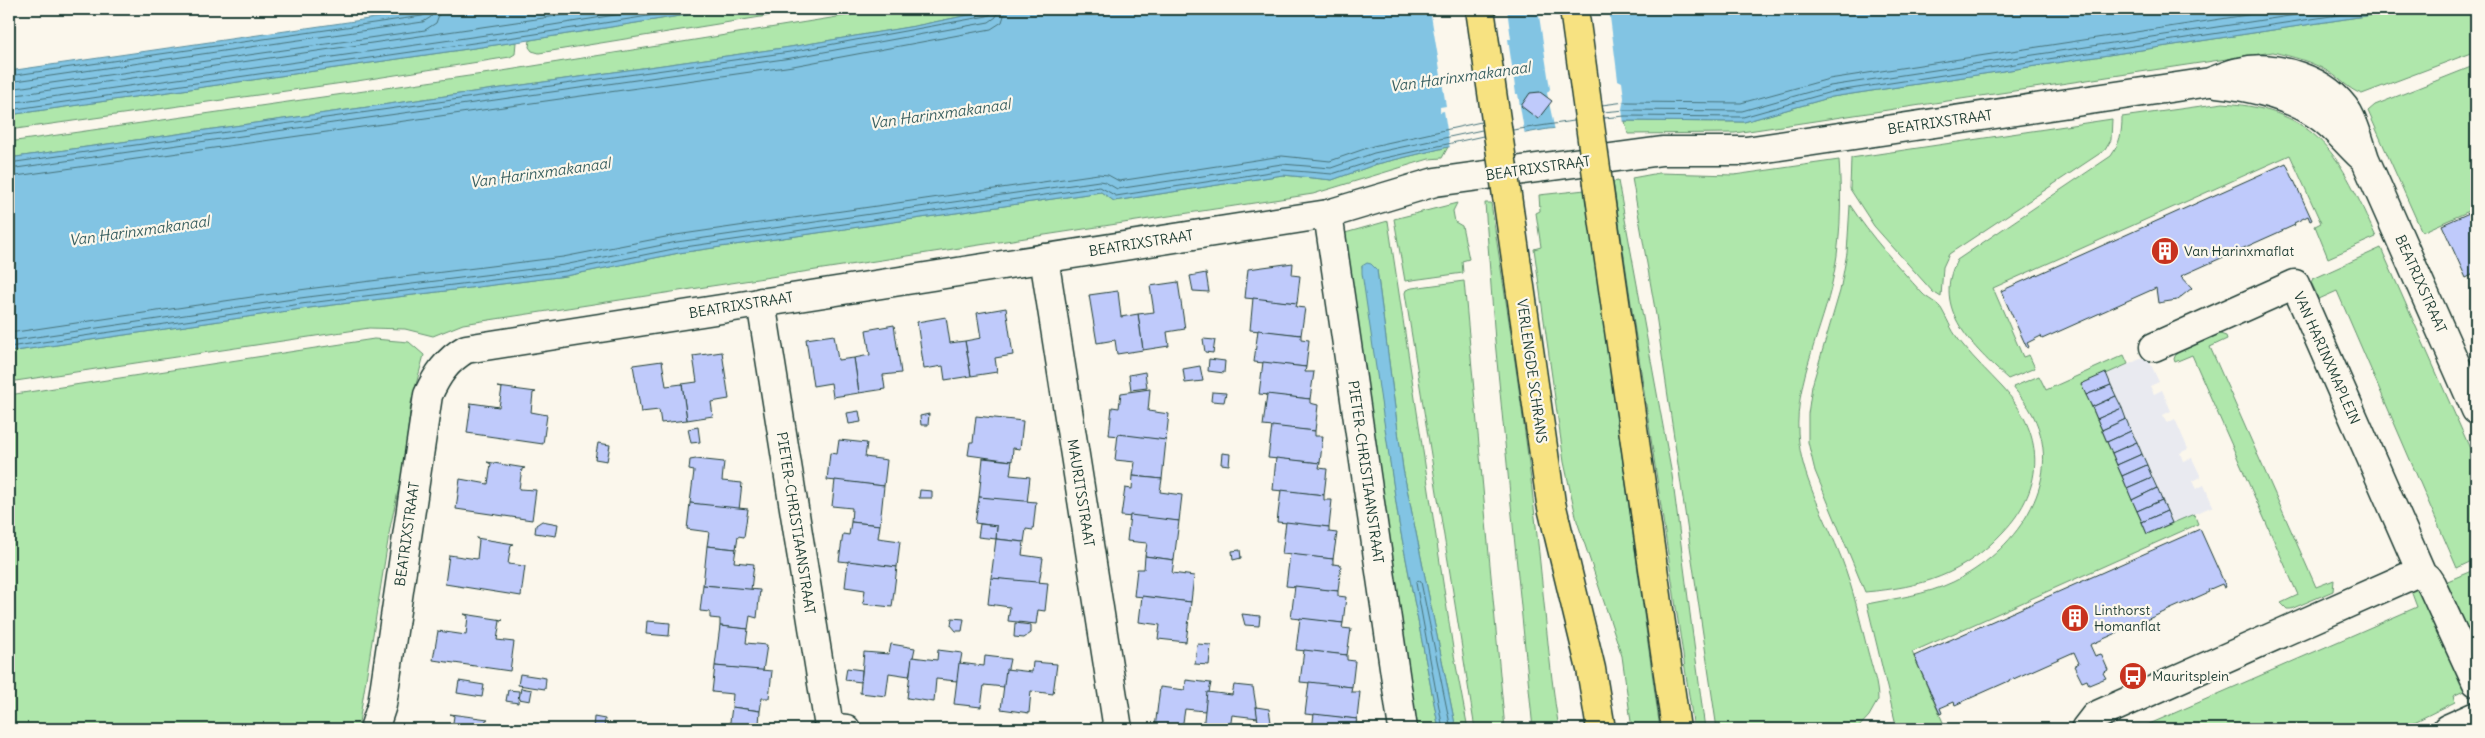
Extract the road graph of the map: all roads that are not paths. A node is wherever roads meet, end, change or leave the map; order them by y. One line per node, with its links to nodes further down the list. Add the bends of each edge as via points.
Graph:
1 (1480, 9): 15 (main road, VERLENGDE SCHRANS, bridge, via 1551,503 1591,669)
2 (1574, 9): 16 (main road, bridge)
3 (1328, 214): 4 (street, BEATRIXSTRAAT); 7 (street, BEATRIXSTRAAT, via 1435,182 1662,151 1746,151 2210,82 2275,95 2305,108 2320,117 2365,159); 14 (street, PIETER-CHRISTIAANSTRAAT)
4 (1044, 258): 5 (street, BEATRIXSTRAAT); 13 (street, MAURITSSTRAAT)
5 (761, 302): 11 (street, BEATRIXSTRAAT, via 483,345 466,349 452,358 436,377 428,395 382,705); 12 (street, PIETER-CHRISTIAANSTRAAT, via 829,727)
6 (2154, 347): 8 (street, VAN HARINXMAPLEIN, via 2295,284)
7 (2476, 410)
8 (2422, 574): 9 (street, VAN HARINXMAPLEIN, via 2431,584); 17 (street, via 2414,574 2357,598 2095,716)
9 (2476, 682)
10 (2476, 716): 18 (street)
11 (374, 729)
12 (846, 729)
13 (1118, 729)
14 (1403, 729)
15 (1600, 729)
16 (1676, 729)
17 (2085, 729)
18 (2448, 729)

